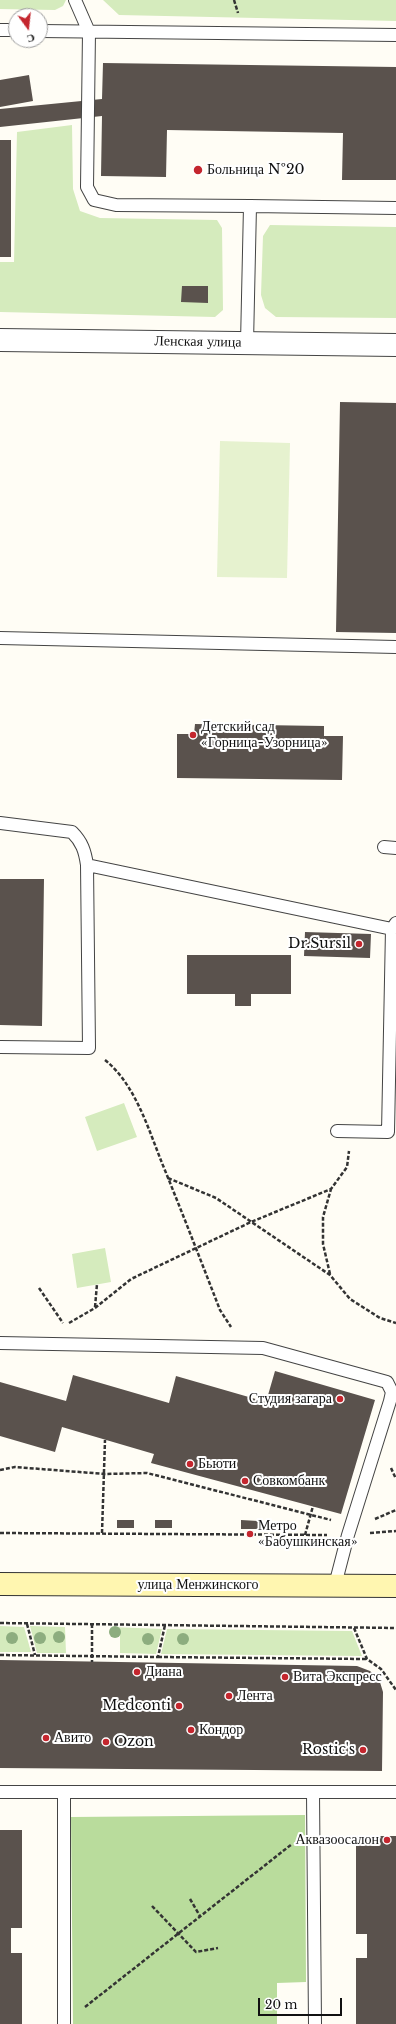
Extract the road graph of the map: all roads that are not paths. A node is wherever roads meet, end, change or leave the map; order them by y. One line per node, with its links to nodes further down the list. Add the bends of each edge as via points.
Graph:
1 (75, 0): 3 (lane)
2 (48, 31): 3 (lane)
3 (89, 32): 4 (lane); 5 (lane, via 87,187 94,200 116,205)
4 (396, 35)
5 (250, 206): 6 (lane); 8 (lane)
6 (396, 208)
7 (0, 340): 8 (street, Ленская улица)
8 (247, 343): 9 (street, Ленская улица)
9 (396, 345)
10 (0, 638): 11 (lane)
11 (396, 647)
12 (0, 823): 13 (lane, via 72,832 83,846)
13 (87, 865): 14 (lane); 15 (lane, via 88,1048)
14 (394, 926): 17 (lane)
15 (0, 1047)
16 (337, 1131): 17 (lane)
17 (392, 1132)
18 (0, 1343): 20 (lane, via 263,1348 387,1382 392,1392 390,1401 350,1530)
19 (0, 1584): 20 (main road, улица Менжинского)
20 (336, 1586): 21 (main road, улица Менжинского)
21 (396, 1586)
22 (0, 1792): 23 (lane)
23 (64, 1792): 25 (lane); 26 (lane)
24 (396, 1792): 25 (lane)
25 (313, 1793): 27 (lane)
26 (64, 2024)
27 (315, 2024)

